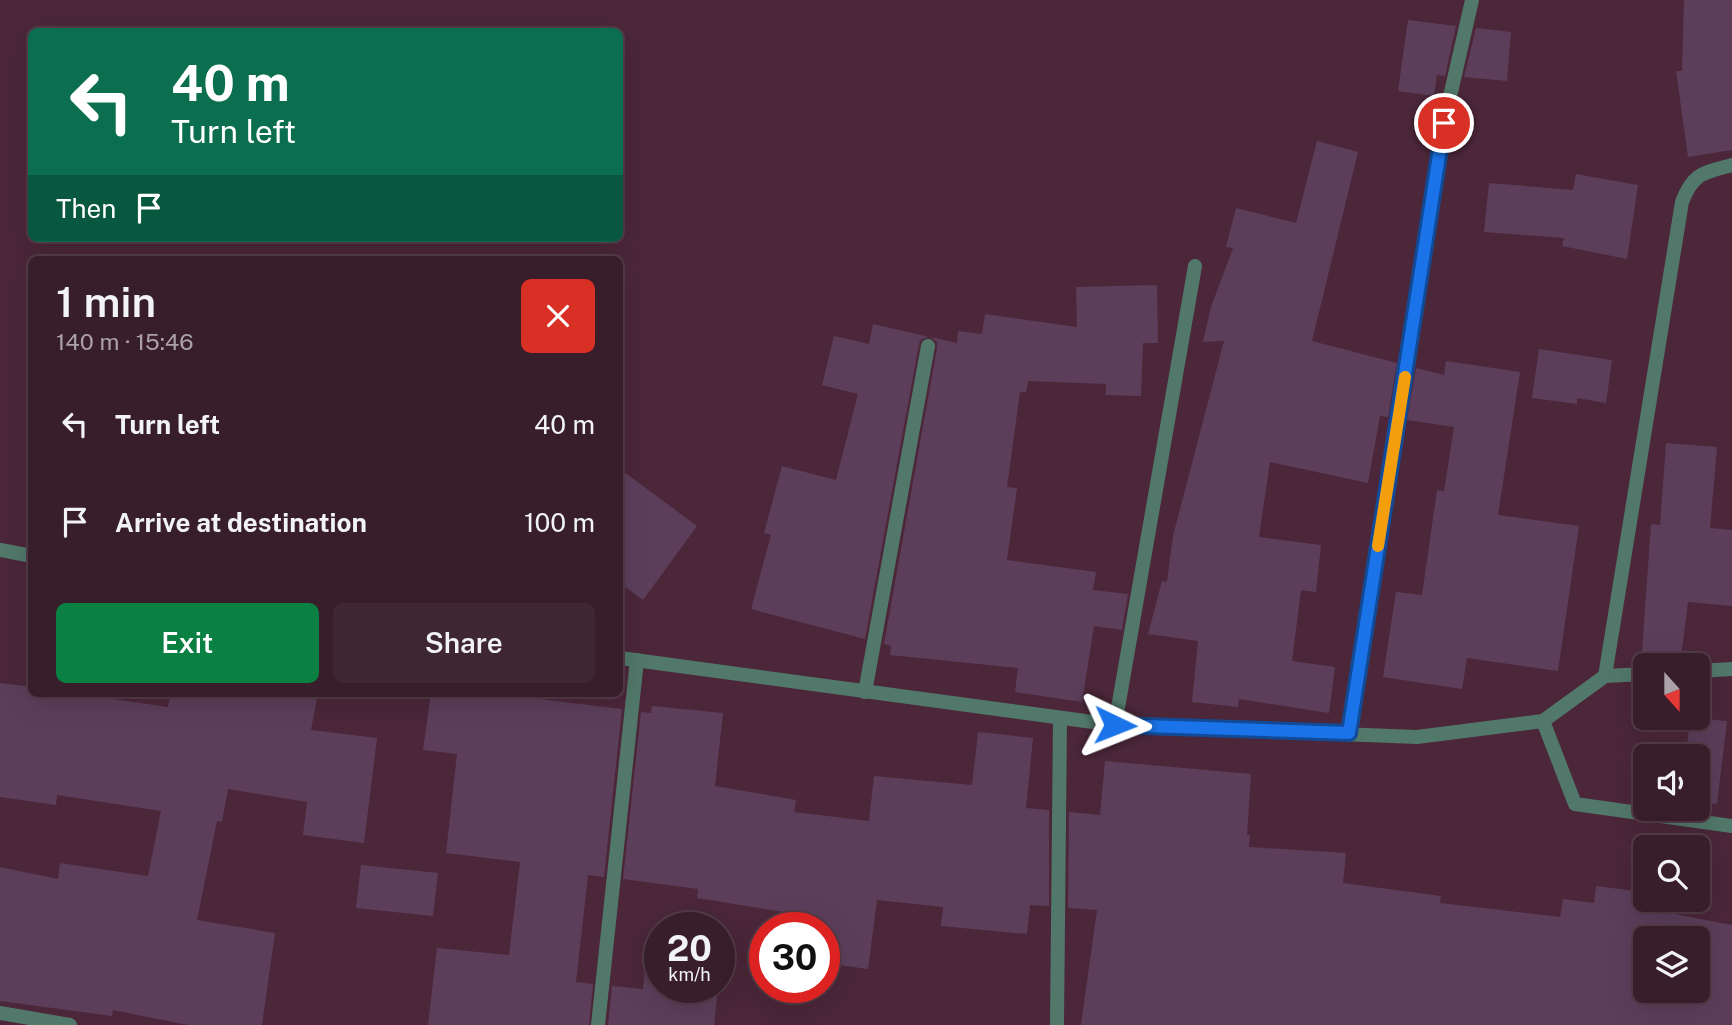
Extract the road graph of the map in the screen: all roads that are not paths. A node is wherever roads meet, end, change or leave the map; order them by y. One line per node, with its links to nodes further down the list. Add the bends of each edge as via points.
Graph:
1 (1472, 0): 17 (street, via 1444,123)
2 (1732, 165): 12 (street, via 1690,181 1682,202)
3 (1195, 266): 16 (street)
4 (928, 346): 13 (street)
5 (0, 550): 6 (street)
6 (28, 555)
7 (623, 658): 8 (street)
8 (637, 660): 13 (street); 21 (street)
9 (1732, 669): 10 (street)
10 (1710, 670)
11 (1633, 675): 12 (street)
12 (1605, 676): 15 (street)
13 (865, 692): 14 (street)
14 (1060, 720): 16 (street); 22 (street)
15 (1543, 721): 17 (street, via 1417,737); 18 (street, via 1575,803)
16 (1115, 725): 17 (street)
17 (1349, 733)
18 (1732, 826)
19 (0, 1013): 20 (street)
20 (70, 1025)
21 (598, 1025)
22 (1057, 1025)

